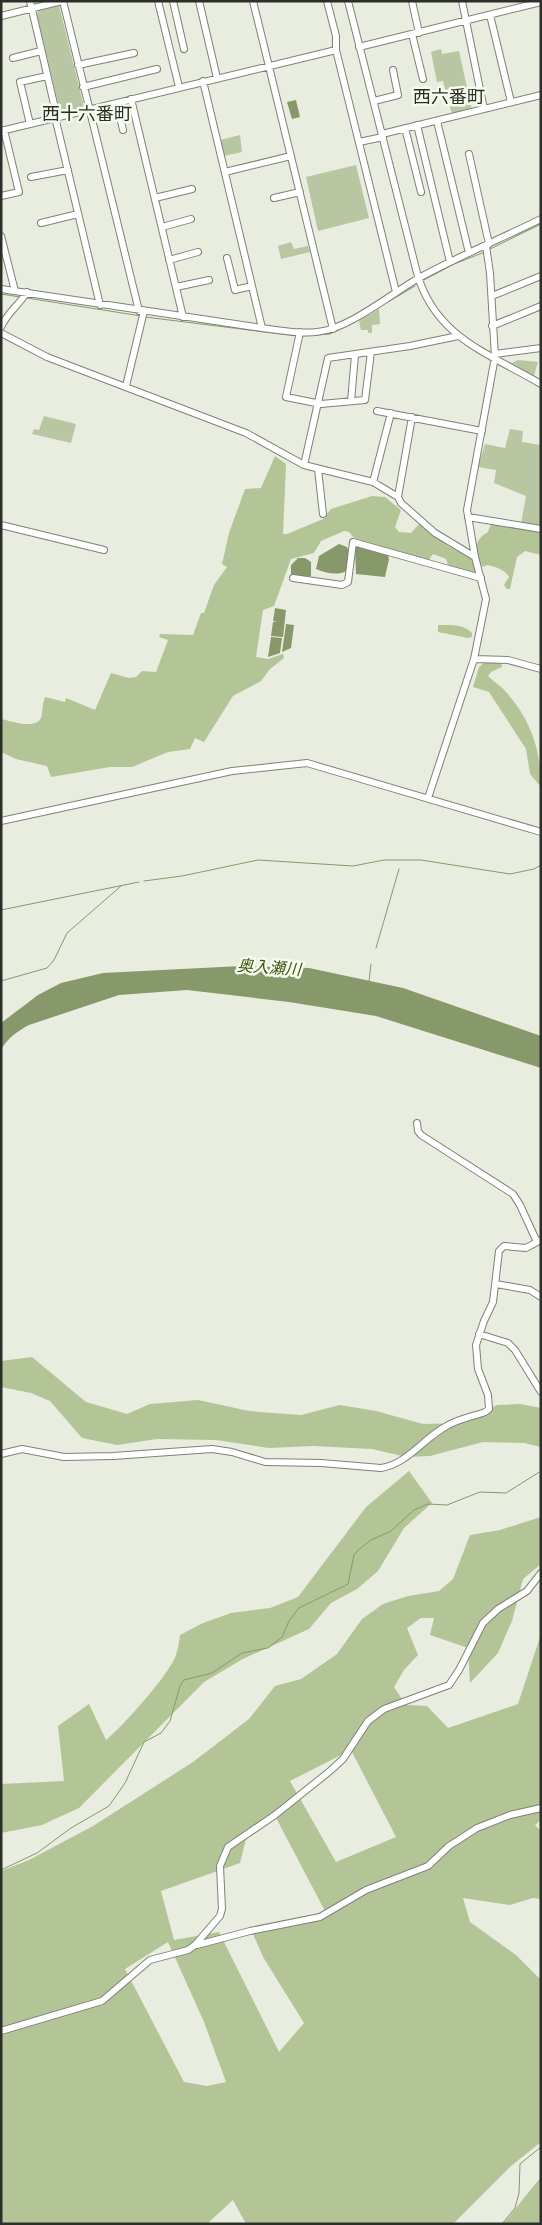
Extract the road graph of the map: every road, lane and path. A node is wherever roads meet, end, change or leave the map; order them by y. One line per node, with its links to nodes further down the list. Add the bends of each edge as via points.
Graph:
1 (63, 1): 12 (street); 23 (street)
2 (158, 1): 32 (street)
3 (173, 1): 18 (street)
4 (199, 1): 28 (street)
5 (254, 1): 24 (street)
6 (328, 1): 19 (street)
7 (348, 1): 17 (street)
8 (412, 1): 16 (street)
9 (462, 1): 15 (street)
10 (541, 2): 11 (street)
11 (522, 4): 13 (street)
12 (31, 5): 14 (street); 20 (street)
13 (490, 15): 15 (street); 36 (street)
14 (1, 16)
15 (466, 22): 16 (street); 39 (street)
16 (415, 34): 17 (street); 29 (street)
17 (359, 47): 35 (street)
18 (184, 49)
19 (336, 50): 24 (street); 48 (street)
20 (41, 51): 22 (street); 27 (street)
21 (134, 53): 23 (street)
22 (13, 58)
23 (78, 66): 31 (street)
24 (269, 67): 28 (street); 50 (street)
25 (156, 69): 31 (street)
26 (393, 70): 35 (street, via 398,95)
27 (47, 76): 40 (street); 42 (street, via 20,82)
28 (218, 78): 30 (street)
29 (423, 79)
30 (203, 82): 32 (street); 52 (street)
31 (83, 87): 38 (street)
32 (178, 87): 34 (street)
33 (541, 95): 36 (street)
34 (131, 99): 37 (street); 58 (street)
35 (374, 101): 47 (street)
36 (511, 102): 39 (street)
37 (117, 103): 38 (street); 46 (street)
38 (90, 109): 40 (street); 84 (street)
39 (484, 109): 41 (street)
40 (56, 117): 42 (street); 51 (street)
41 (437, 121): 43 (street); 68 (street)
42 (30, 124): 45 (street)
43 (417, 125): 44 (street); 71 (street)
44 (405, 128): 47 (street); 56 (street)
45 (3, 130): 57 (street, via 19,192)
46 (123, 130)
47 (382, 135): 48 (street); 73 (street)
48 (359, 142): 79 (street)
49 (469, 154): 66 (street)
50 (291, 156): 52 (street); 55 (street)
51 (68, 170): 53 (street); 60 (street)
52 (225, 172): 75 (street)
53 (31, 177)
54 (192, 189): 58 (street)
55 (300, 192): 59 (street); 89 (street)
56 (421, 192)
57 (1, 196)
58 (155, 198): 64 (street)
59 (274, 198)
60 (78, 214): 63 (street); 82 (street)
61 (192, 219): 64 (street)
62 (541, 219): 66 (street)
63 (41, 223)
64 (162, 227): 70 (street)
65 (1, 236): 78 (street)
66 (488, 248): 68 (street); 81 (street)
67 (198, 252): 70 (street)
68 (469, 253): 71 (street)
69 (227, 258): 75 (street, via 235,290)
70 (170, 260): 76 (street)
71 (450, 262): 73 (street)
72 (541, 276): 81 (street)
73 (418, 278): 79 (street); 92 (street, via 436,315)
74 (209, 280): 76 (street)
75 (252, 286): 88 (street)
76 (176, 287): 85 (street)
77 (1, 289): 78 (street)
78 (15, 291): 80 (street)
79 (396, 292): 89 (street)
80 (25, 296): 82 (street); 87 (street, via 10,311)
81 (492, 296): 86 (street)
82 (100, 305): 84 (street)
83 (541, 306): 86 (street)
84 (142, 314): 85 (street); 98 (street)
85 (183, 316): 88 (street)
86 (492, 326): 96 (street)
87 (1, 327)
88 (262, 328): 91 (street)
89 (333, 329): 91 (street)
90 (1, 333): 98 (street, via 47,356)
91 (300, 335): 100 (street, via 286,397)
92 (458, 336): 94 (street); 96 (street)
93 (541, 348): 96 (street)
94 (371, 352): 95 (street); 99 (street, via 365,400)
95 (355, 355): 99 (street); 100 (street, via 326,360)
96 (495, 355): 97 (street); 104 (street)
97 (541, 384)
98 (126, 386): 105 (street, via 246,433)
99 (351, 401): 100 (street)
100 (318, 404): 105 (street)
101 (377, 411): 102 (street)
102 (391, 413): 103 (street); 107 (street)
103 (412, 416): 104 (street); 108 (street)
104 (482, 431): 110 (street, via 467,505)
105 (304, 466): 106 (street)
106 (318, 469): 107 (street); 109 (street)
107 (373, 482): 108 (street)
108 (398, 497): 114 (street, via 435,533)
109 (323, 514)
110 (468, 517): 112 (street); 114 (street)
111 (1, 525): 113 (street)
112 (541, 529)
113 (104, 550)
114 (474, 557): 116 (street)
115 (292, 578): 116 (street, via 342,585 348,582 353,542)
116 (481, 578): 117 (street, via 486,599)
117 (474, 658): 118 (street, via 508,660); 119 (street)
118 (541, 669)
119 (428, 798): 120 (street, via 307,763 232,771); 121 (street)
120 (1, 821)
121 (541, 832)
122 (417, 1123): 123 (street, via 421,1135 513,1194)
123 (539, 1241): 124 (street, via 526,1248 504,1246 496,1262)
124 (496, 1284): 125 (street, via 530,1290); 126 (street, via 493,1302)
125 (541, 1297)
126 (479, 1334): 127 (street, via 508,1343); 128 (street, via 476,1358 489,1408 443,1428 389,1467 265,1462 212,1449 64,1457 22,1449)
127 (541, 1392)
128 (1, 1454)
129 (541, 1573): 131 (street, via 527,1591 483,1623 450,1684 384,1709 368,1721 343,1759 330,1771 228,1847 220,1866 220,1916)
130 (541, 1808): 131 (street, via 510,1815 477,1828 449,1846 428,1866 366,1890 320,1917)
131 (196, 1945): 132 (street, via 150,1960 102,2001)
132 (1, 2031)

